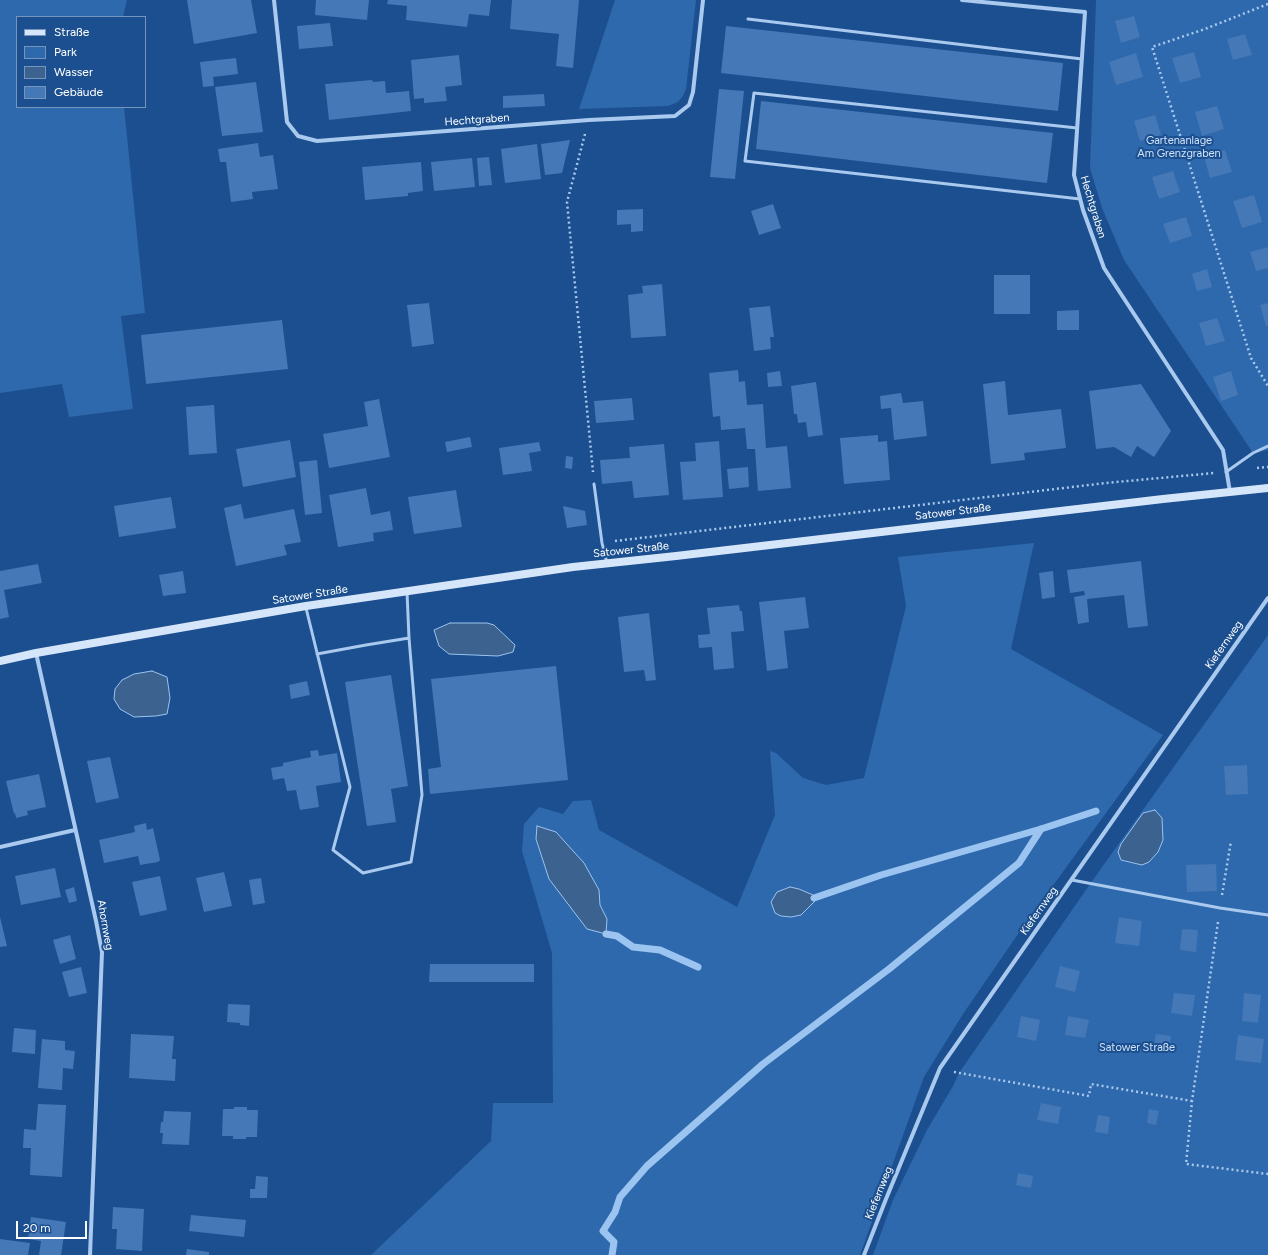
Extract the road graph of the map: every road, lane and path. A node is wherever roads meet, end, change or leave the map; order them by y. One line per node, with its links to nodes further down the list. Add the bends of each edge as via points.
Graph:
1 (274, 0): 7 (street, Hechtgraben, via 287,122 298,136 317,141)
2 (703, 0): 7 (street, Hechtgraben, via 693,92 689,105 675,116)
3 (962, 0): 6 (street, Hechtgraben, via 1085,12)
4 (1268, 4): 10 (path, via 1152,47 1251,358)
5 (748, 19): 6 (lane)
6 (1082, 59): 8 (street, Hechtgraben)
7 (589, 120): 15 (path, via 567,202)
8 (1077, 128): 9 (street, Hechtgraben, via 1074,175); 9 (lane, via 754,93 745,161)
9 (1080, 199): 14 (street, Hechtgraben, via 1104,268 1223,450)
10 (1268, 386)
11 (1268, 446): 14 (lane)
12 (1268, 467): 13 (path)
13 (1254, 468)
14 (1226, 472): 17 (street, Hechtgraben); 18 (path)
15 (594, 484): 18 (lane)
16 (1268, 488): 17 (main road, Satower Straße)
17 (1230, 492): 19 (main road, Satower Straße)
18 (602, 543): 19 (lane)
19 (607, 564): 20 (main road, Satower Straße)
20 (407, 592): 22 (main road, Satower Straße); 23 (lane)
21 (1268, 598): 30 (street, Kiefernweg)
22 (306, 606): 24 (main road, Satower Straße); 25 (lane)
23 (409, 638): 25 (lane); 25 (lane, via 422,795 411,862 363,873 333,850 350,787)
24 (36, 653): 26 (main road, Satower Straße); 27 (street, Ahornweg)
25 (317, 654)
26 (0, 661)
27 (75, 830): 29 (street); 36 (street, Ahornweg, via 102,952)
28 (1231, 841): 31 (path)
29 (0, 847)
30 (1072, 880): 31 (lane); 33 (street, Kiefernweg)
31 (1220, 908): 32 (lane); 34 (path)
32 (1268, 915)
33 (940, 1068): 34 (path, via 1089,1096 1092,1084); 37 (street, Kiefernweg)
34 (1192, 1101): 35 (path, via 1186,1164)
35 (1268, 1174)
36 (90, 1255)
37 (864, 1255)

